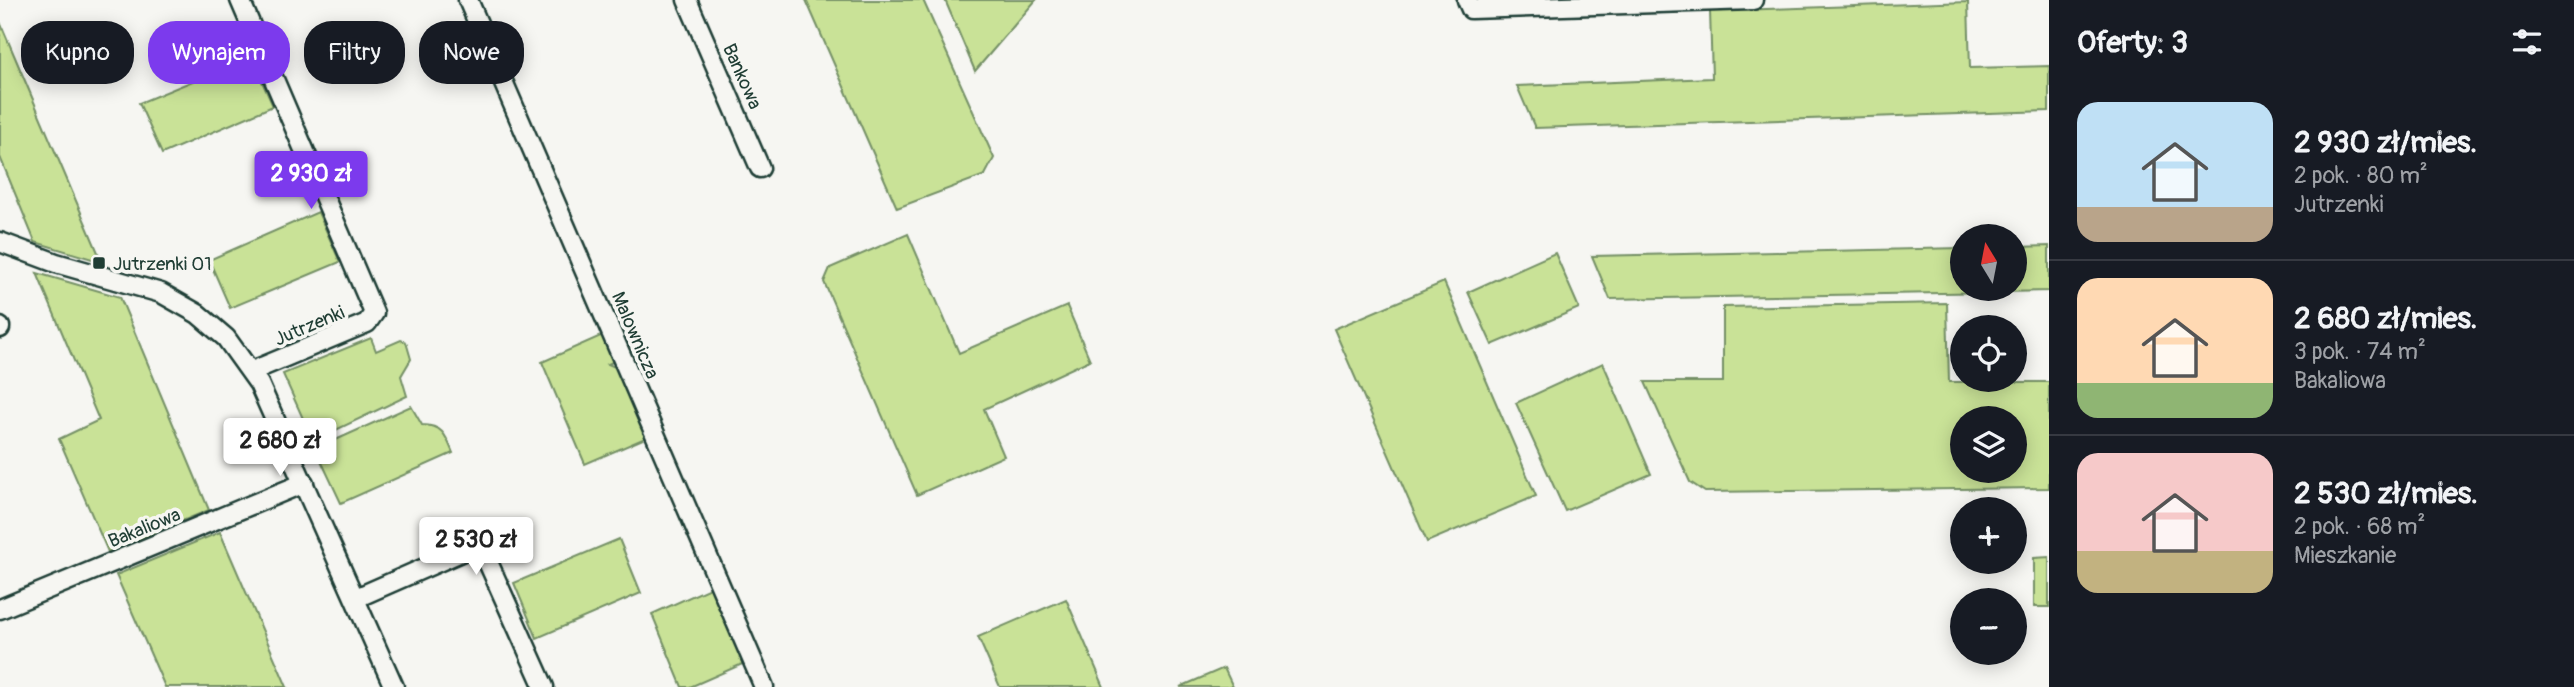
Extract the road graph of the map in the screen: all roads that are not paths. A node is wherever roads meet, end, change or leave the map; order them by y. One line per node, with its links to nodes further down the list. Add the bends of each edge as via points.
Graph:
1 (240, 0): 8 (street, Jutrzenki, via 374,313 367,323)
2 (468, 0): 14 (street, Malownicza)
3 (687, 0): 6 (street, Bankowa)
4 (1753, 0): 5 (street)
5 (1469, 4)
6 (760, 168)
7 (0, 242): 8 (street, via 173,299 211,323)
8 (252, 371): 9 (street)
9 (303, 483): 10 (street); 11 (street, Bakaliowa)
10 (356, 598): 12 (street); 13 (street, via 470,548 483,551)
11 (0, 609)
12 (394, 687)
13 (544, 687)
14 (764, 687)

